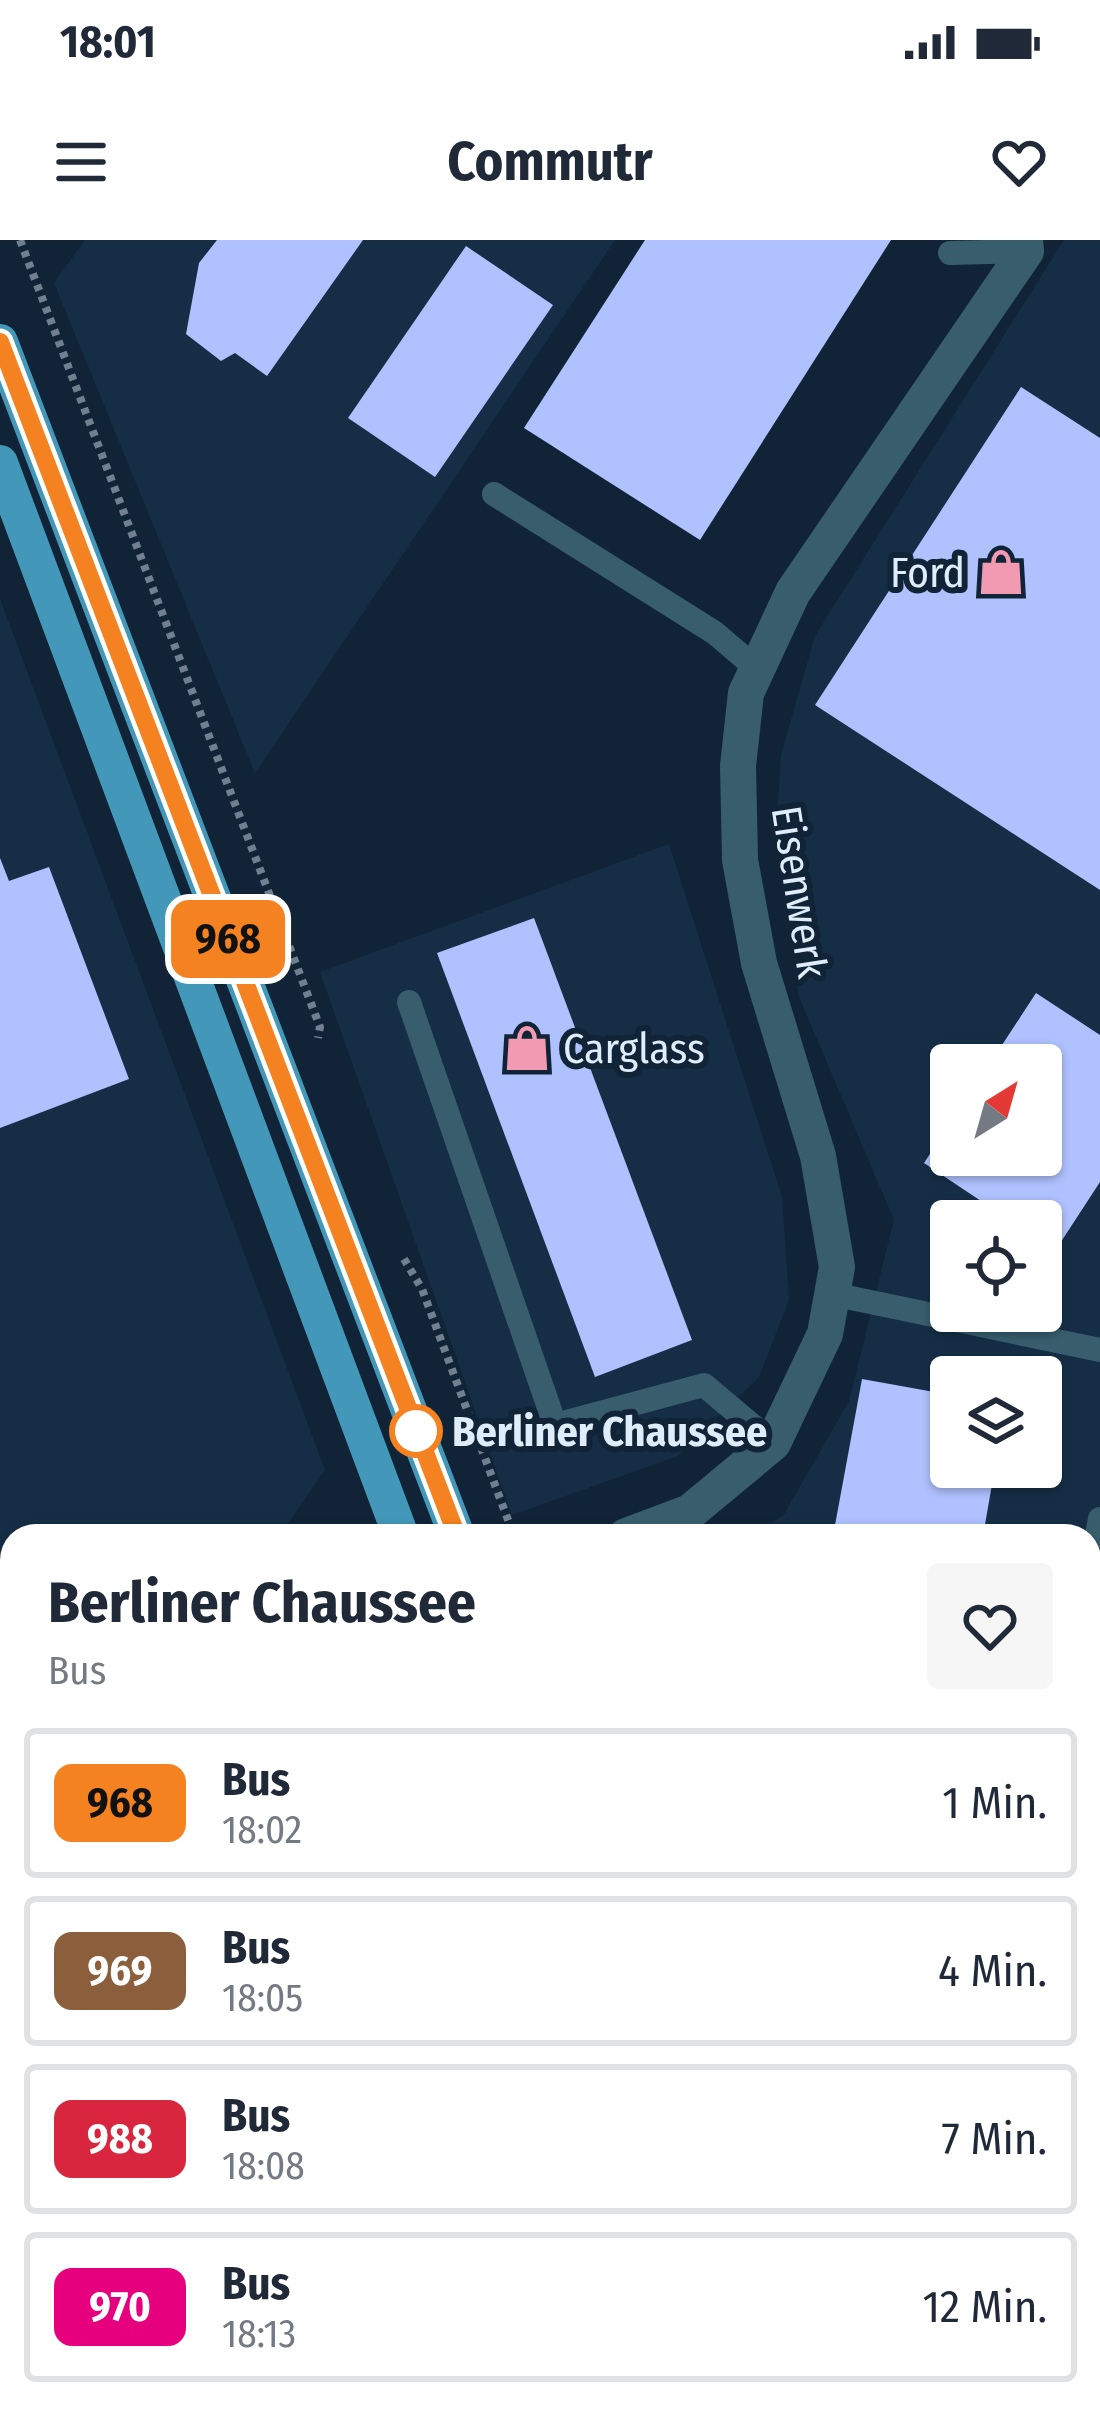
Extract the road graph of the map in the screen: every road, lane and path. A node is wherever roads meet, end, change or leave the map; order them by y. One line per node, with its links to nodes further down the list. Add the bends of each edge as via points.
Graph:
1 (20, 240): 9 (path, via 320,1027)
2 (1025, 246): 3 (lane); 7 (street, Eisenwerk, via 793,592)
3 (950, 253)
4 (0, 342): 15 (main road)
5 (0, 463): 14 (main road)
6 (494, 494): 7 (lane, via 715,632)
7 (758, 669): 11 (street, Eisenwerk, via 746,693 738,766 740,860 759,963 818,1156 836,1267)
8 (409, 1002): 13 (lane, via 555,1425 704,1385)
9 (317, 1048)
10 (400, 1252): 16 (path, via 422,1289)
11 (832, 1294): 12 (lane); 13 (street, Eisenwerk, via 825,1334)
12 (1100, 1350)
13 (773, 1443): 17 (street, Eisenwerk, via 689,1512)
14 (397, 1524)
15 (452, 1524)
16 (510, 1524)
17 (658, 1524)

